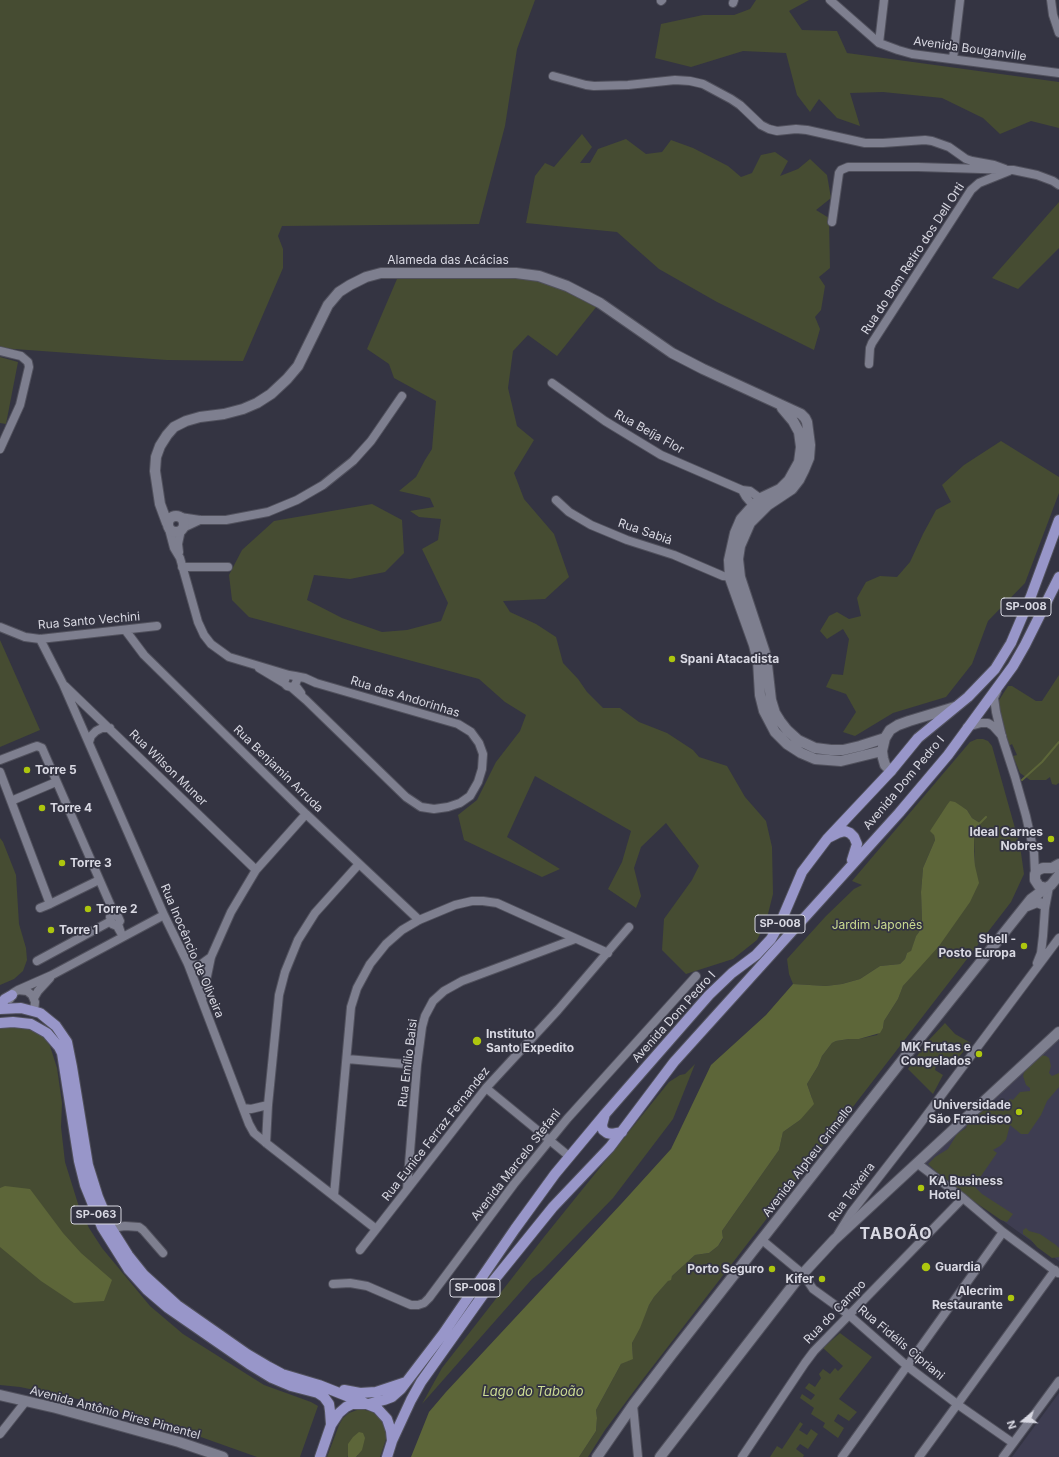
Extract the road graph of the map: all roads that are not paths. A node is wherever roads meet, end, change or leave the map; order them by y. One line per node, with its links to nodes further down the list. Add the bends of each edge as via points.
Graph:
1 (830, 0): 6 (street)
2 (884, 0): 6 (street)
3 (960, 0): 7 (street)
4 (1051, 0): 5 (street)
5 (1059, 33)
6 (879, 43): 7 (street, Avenida Bouganville, via 912,54)
7 (953, 59): 8 (street, Avenida Bouganville)
8 (1059, 73)
9 (553, 76): 10 (street, Rua do Bom Retiro dos Dell Orti, via 594,86 690,81 703,84 731,99 761,126 768,129 807,130 865,143 932,141 949,147 966,159 994,164)
10 (1009, 170): 11 (street, Rua do Bom Retiro dos Dell Orti, via 1036,175); 12 (street, Rua do Bom Retiro dos Dell Orti, via 844,168 839,173); 14 (street, Rua do Bom Retiro dos Dell Orti, via 979,183 971,190 872,343)
11 (1059, 185)
12 (832, 222)
13 (0, 351): 17 (street, via 21,356 28,362 29,367 20,405)
14 (869, 364)
15 (552, 383): 18 (street, Rua Beíja Flor, via 605,422 661,455)
16 (402, 396): 24 (street, via 371,441 352,461 297,500 268,512 226,520)
17 (0, 449)
18 (742, 490): 21 (street, Rua Beíja Flor, via 750,491); 22 (street)
19 (158, 492): 21 (street, Alameda das Acácias, via 156,458 166,435 186,421 243,409 271,394 298,366 328,305 339,292 366,277 381,273 516,273 539,276 568,286 600,303 684,359 778,404 807,422 809,458 799,480 792,489); 23 (street); 26 (street, Alameda das Acácias)
20 (556, 500): 31 (street, Rua Sabiá, via 569,512 591,525 723,576)
21 (765, 502): 22 (street)
22 (756, 509): 31 (street, via 742,519 735,533 729,560)
23 (180, 516): 24 (street); 26 (street, via 171,516); 27 (street, via 184,522)
24 (200, 520): 27 (street)
25 (1059, 520): 40 (main road, Avenida Dom Pedro I / SP-008, via 1011,643 995,669)
26 (168, 526): 27 (street, via 176,532); 28 (street, Rua das Andorinhas, via 174,548)
27 (182, 529): 28 (street, Rua das Andorinhas, via 178,544)
28 (180, 558): 29 (street, Rua das Andorinhas)
29 (182, 567): 30 (street); 37 (street, Rua das Andorinhas, via 198,622 211,644 229,657 257,666 265,673)
30 (228, 567)
31 (735, 577): 44 (street, via 764,648 775,713 787,730 798,740 815,748 831,750 843,750); 46 (street, via 758,661 760,695 764,711 775,732 787,744 814,759 841,761)
32 (1059, 577): 39 (main road, Avenida Dom Pedro I / SP-008, via 1025,645)
33 (158, 626): 35 (street, Rua Santo Vechini)
34 (0, 627): 36 (street, Rua Santo Vechini, via 25,637)
35 (126, 631): 36 (street, Rua Santo Vechini); 52 (street, Rua Benjamin Arruda, via 144,655)
36 (40, 639): 38 (street, Rua Inocêncio de Oliveira)
37 (292, 681): 37 (street, Rua das Andorinhas, via 306,700 406,797 421,807 448,807 470,796 478,782 483,754 471,732 458,724 305,678)
38 (63, 684): 41 (street, Rua Wilson Muner); 45 (street, Rua Inocêncio de Oliveira)
39 (998, 687): 42 (main road, Avenida Dom Pedro I / SP-008); 43 (street, via 994,704)
40 (957, 707): 44 (street, via 898,725 890,730); 48 (main road, Avenida Dom Pedro I / SP-008, via 918,738)
41 (110, 728): 45 (street, via 96,731); 57 (street, Rua Wilson Muner)
42 (966, 728): 43 (street, via 988,723); 56 (main road, Avenida Dom Pedro I / SP-008, via 899,813)
43 (1002, 737): 58 (street, via 1023,804)
44 (885, 738): 46 (street)
45 (89, 742): 65 (street, Rua Inocêncio de Oliveira)
46 (882, 751): 48 (street, via 885,765)
47 (0, 760): 50 (street, via 40,747)
48 (891, 771): 53 (main road, Avenida Dom Pedro I / SP-008)
49 (0, 772): 51 (street)
50 (56, 782): 51 (street); 59 (street)
51 (11, 801): 61 (street)
52 (306, 814): 54 (street, Rua Benjamin Arruda); 57 (street)
53 (827, 839): 56 (main road, via 845,831 854,837 857,849); 94 (main road, Avenida Dom Pedro I / SP-008, via 802,872 772,939 709,995)
54 (359, 864): 67 (street, Rua Benjamin Arruda); 92 (street, via 314,913 298,940 285,972 279,995)
55 (1059, 864): 58 (street)
56 (850, 866): 95 (main road, Avenida Dom Pedro I / SP-008, via 674,1062)
57 (256, 870): 74 (street, via 231,912)
58 (1040, 873): 60 (street, via 1039,886); 60 (street, via 1054,874)
59 (99, 880): 61 (street); 66 (street)
60 (1049, 885): 62 (street, Avenida Alpheu Grimello, via 1031,899); 63 (street); 63 (street)
61 (50, 904): 64 (street)
62 (1027, 906): 63 (street, via 1037,902); 106 (street, Avenida Alpheu Grimello)
63 (1044, 906): 70 (street)
64 (40, 908)
65 (164, 915): 69 (street); 76 (street, Rua Inocêncio de Oliveira)
66 (112, 917): 69 (street, via 113,924); 75 (street)
67 (419, 920): 72 (street, via 455,905 483,901 497,903); 89 (street, via 386,944 370,964 357,988 351,1007)
68 (629, 927): 73 (street, Rua Eunice Ferraz Fernandez)
69 (122, 935): 78 (street)
70 (1043, 936): 71 (street, via 1047,942); 77 (street)
71 (1059, 937): 77 (street, Rua Teixeira)
72 (575, 939): 73 (street); 90 (street, Rua Emílio Baisi, via 462,981 444,991 433,1001 425,1016)
73 (608, 953): 91 (street, Rua Eunice Ferraz Fernandez)
74 (211, 957): 76 (street, via 200,965); 82 (street)
75 (37, 960)
76 (188, 964): 82 (street, Rua Inocêncio de Oliveira)
77 (1035, 970): 107 (street, Rua Teixeira, via 851,1213)
78 (52, 976): 80 (street); 81 (street)
79 (696, 976): 96 (street, Avenida Marcelo Stefani)
80 (15, 993): 81 (street, via 26,991); 83 (main road, via 4,999)
81 (34, 998): 84 (street)
82 (202, 1000): 93 (street, Rua Inocêncio de Oliveira)
83 (2, 1007): 84 (main road, SP-063); 85 (main road)
84 (34, 1011): 87 (main road); 103 (main road, SP-063, via 51,1020 67,1042 88,1165)
85 (13, 1022): 86 (main road, SP-063); 87 (main road, SP-063)
86 (0, 1023)
87 (25, 1023): 123 (main road, SP-063, via 47,1033 62,1053 85,1185 102,1227 129,1270 168,1308 249,1364 278,1381 324,1397 329,1404)
88 (1059, 1032): 99 (street)
89 (346, 1060): 90 (street); 101 (street)
90 (417, 1065): 100 (street, Rua Emílio Baisi)
91 (486, 1088): 96 (street); 100 (street, Rua Eunice Ferraz Fernandez)
92 (268, 1105): 93 (street, via 251,1109); 97 (street)
93 (242, 1108): 97 (street, Rua Inocêncio de Oliveira, via 254,1133)
94 (605, 1114): 95 (main road, via 603,1130 612,1134); 98 (main road, Avenida Dom Pedro I / SP-008)
95 (622, 1132): 125 (main road, Avenida Dom Pedro I / SP-008, via 553,1207 490,1286 422,1382)
96 (550, 1140): 98 (street); 112 (street, Avenida Marcelo Stefani, via 424,1303 411,1305 367,1286)
97 (266, 1143): 101 (street, Rua Inocêncio de Oliveira)
98 (570, 1157): 115 (main road, Avenida Dom Pedro I / SP-008, via 515,1229 463,1307)
99 (918, 1164): 102 (street); 107 (street)
100 (407, 1190): 104 (street, Rua Eunice Ferraz Fernandez)
101 (334, 1195): 104 (street, Rua Inocêncio de Oliveira)
102 (963, 1198): 105 (street); 113 (street, Rua do Campo)
103 (111, 1228): 109 (street, via 139,1227); 117 (main road, SP-063, via 144,1275 177,1305 269,1367 282,1374)
104 (376, 1229): 108 (street, Rua Eunice Ferraz Fernandez)
105 (1002, 1232): 110 (street); 114 (street)
106 (762, 1240): 111 (street, Rua Fidélis Cipriani); 122 (street, Avenida Alpheu Grimello)
107 (834, 1240): 111 (street, Rua Teixeira)
108 (360, 1250)
109 (163, 1253)
110 (1057, 1272): 121 (street)
111 (803, 1274): 113 (street, Rua Fidélis Cipriani, via 813,1289); 132 (street, Rua Teixeira)
112 (333, 1284)
113 (849, 1315): 114 (street, Rua Fidélis Cipriani); 133 (street, Rua do Campo, via 814,1351)
114 (906, 1366): 121 (street, Rua Fidélis Cipriani); 134 (street)
115 (408, 1381): 117 (main road, via 386,1390 368,1393); 120 (main road, Avenida Dom Pedro I / SP-008, via 392,1397)
116 (1059, 1381): 126 (street)
117 (319, 1385): 120 (main road, SP-063)
118 (0, 1396): 119 (street, Avenida Antônio Pires Pimentel)
119 (26, 1401): 124 (street); 127 (street, Avenida Antônio Pires Pimentel, via 179,1442)
120 (368, 1404): 123 (main road, Avenida Dom Pedro I / SP-008, via 359,1403 346,1407); 125 (main road, Avenida Dom Pedro I / SP-063, via 381,1411 387,1419)
121 (957, 1404): 126 (street, Rua Fidélis Cipriani); 135 (street)
122 (633, 1405): 130 (street, Avenida Alpheu Grimello); 131 (street)
123 (330, 1425): 128 (main road, Avenida Dom Pedro I / SP-008)
124 (0, 1434)
125 (392, 1441): 129 (main road, Avenida Dom Pedro I / SP-008)
126 (1013, 1443): 136 (street)
127 (223, 1457)
128 (320, 1457)
129 (387, 1457)
130 (598, 1457)
131 (638, 1457)
132 (660, 1457)
133 (742, 1457)
134 (842, 1457)
135 (919, 1457)
136 (1003, 1457)

